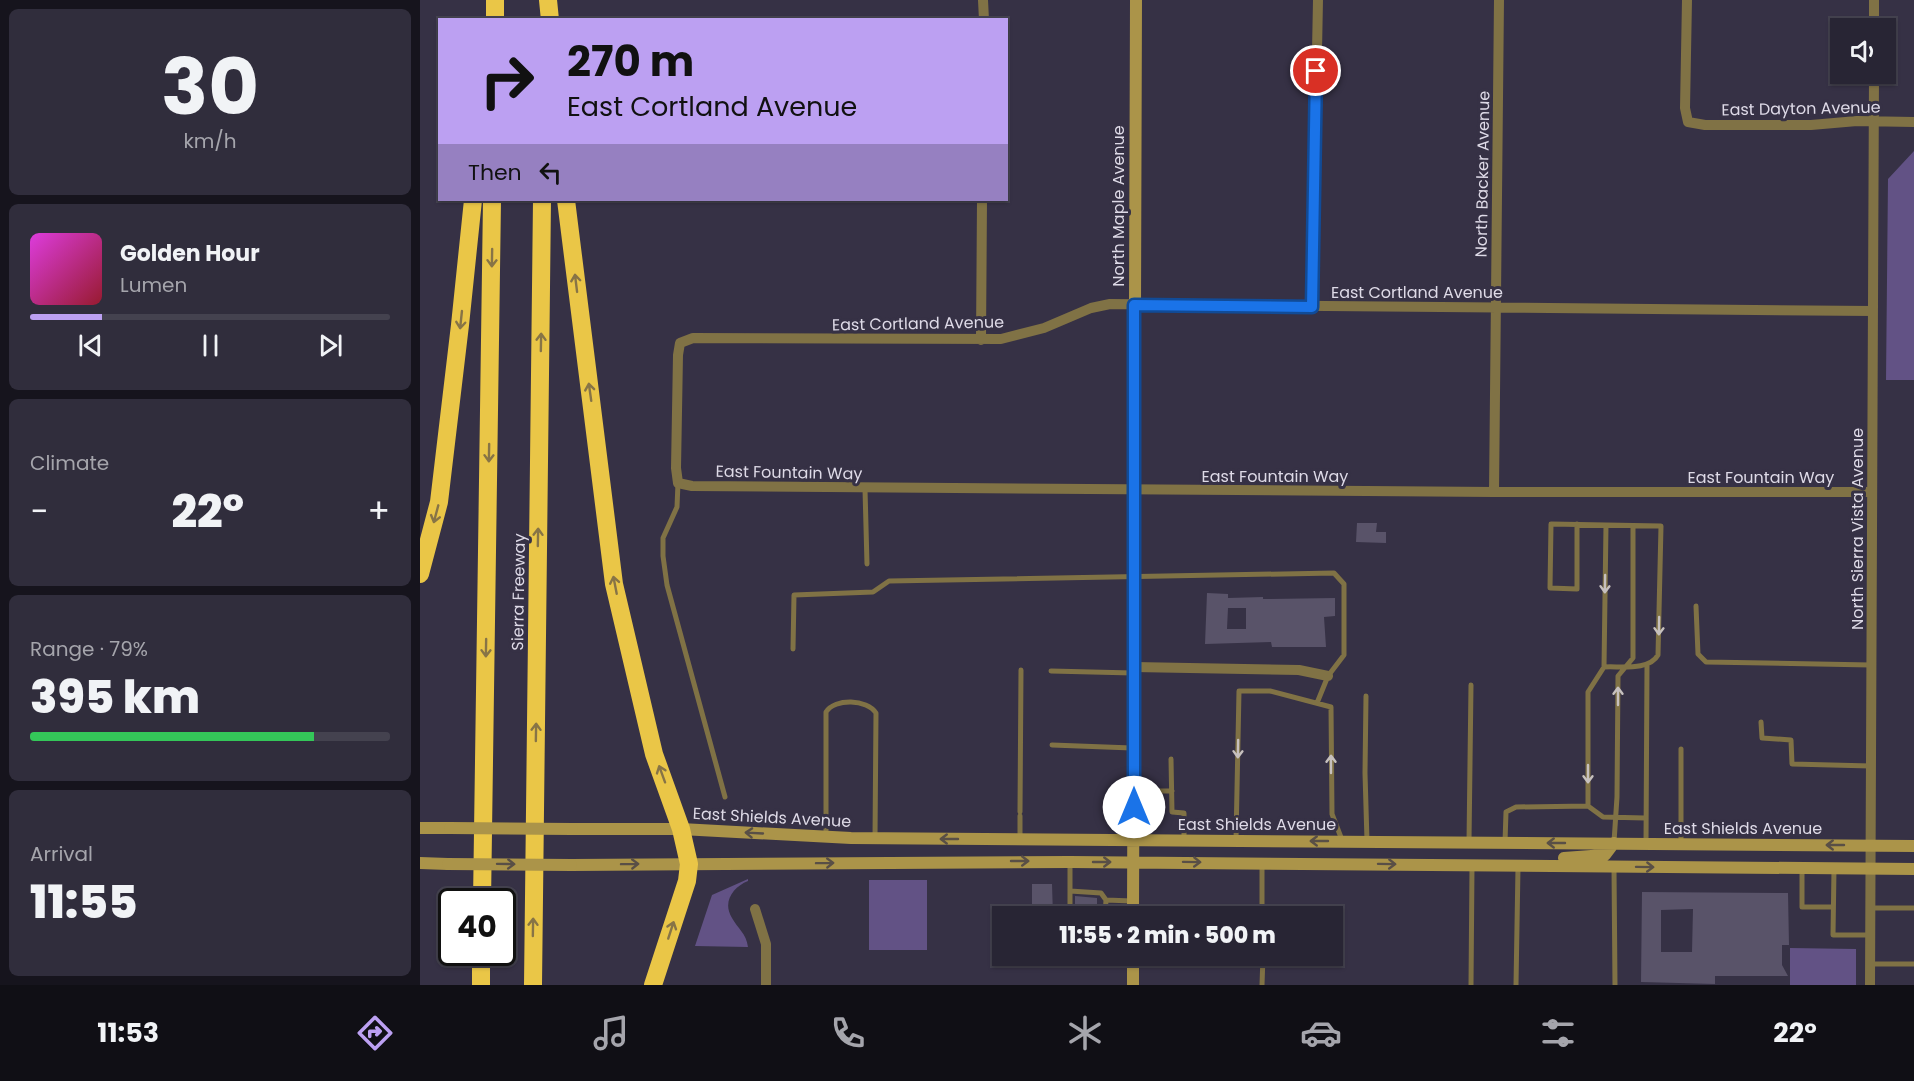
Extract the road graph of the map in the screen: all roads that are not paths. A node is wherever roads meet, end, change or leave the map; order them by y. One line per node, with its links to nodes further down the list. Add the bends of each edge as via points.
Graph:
1 (495, 0): 9 (highway)
2 (547, 0): 10 (highway); 11 (highway)
3 (983, 0): 12 (street)
4 (1136, 0): 22 (main road, North Maple Avenue)
5 (1318, 0): 23 (street)
6 (1499, 0): 24 (street, North Backer Avenue)
7 (1687, 0): 15 (street, East Dayton Avenue, via 1688,122 1811,125)
8 (1874, 0): 13 (street)
9 (495, 18)
10 (544, 18)
11 (550, 18)
12 (984, 18)
13 (1874, 18)
14 (1874, 84): 15 (street, North Sierra Vista Avenue)
15 (1874, 121): 16 (street, East Dayton Avenue); 25 (street, North Sierra Vista Avenue)
16 (1914, 122)
17 (473, 201): 36 (highway, one-way to 36, via 439,502)
18 (492, 201): 92 (highway, Sierra Freeway, one-way to 92)
19 (542, 201): 111 (highway, Sierra Freeway, one-way to 19)
20 (566, 201): 64 (highway, one-way to 20, via 654,754 614,584)
21 (982, 201): 26 (street)
22 (1134, 305): 23 (street, East Cortland Avenue); 26 (street, East Cortland Avenue, via 1091,308 1024,334); 29 (main road, North Maple Avenue)
23 (1312, 307): 24 (street, East Cortland Avenue)
24 (1495, 307): 25 (street, East Cortland Avenue); 30 (street, North Backer Avenue)
25 (1873, 311): 31 (street, North Sierra Vista Avenue)
26 (981, 340): 27 (street, East Cortland Avenue, via 693,338 680,343)
27 (678, 483): 28 (street, East Fountain Way); 59 (lane, via 677,507 663,538 667,585)
28 (866, 489): 29 (street, East Fountain Way); 35 (lane)
29 (1134, 489): 30 (street, East Fountain Way); 37 (main road, North Maple Avenue)
30 (1494, 492): 31 (street, East Fountain Way)
31 (1872, 492): 41 (street, North Sierra Vista Avenue)
32 (1577, 524): 32 (lane, via 1551,524 1550,588 1577,589); 33 (lane)
33 (1606, 525): 34 (lane); 43 (lane, one-way to 43)
34 (1633, 526): 40 (lane, one-way to 40, via 1661,526 1658,655); 42 (lane, via 1633,658)
35 (867, 564)
36 (420, 574)
37 (1134, 575): 39 (lane, via 889,581 873,592 794,595); 45 (main road, North Maple Avenue); 47 (lane, via 1334,573 1344,584 1344,655)
38 (1696, 606): 41 (lane, via 1698,654 1706,662)
39 (793, 649)
40 (1647, 665): 42 (lane); 62 (lane)
41 (1871, 665): 56 (street, North Sierra Vista Avenue)
42 (1625, 666): 43 (lane); 61 (lane, one-way to 42, via 1618,676)
43 (1604, 667): 60 (lane, one-way to 60, via 1588,692)
44 (1021, 670): 67 (lane)
45 (1134, 670): 46 (lane); 47 (street, via 1299,670); 53 (main road, North Maple Avenue)
46 (1052, 671)
47 (1328, 676): 50 (lane)
48 (1471, 685): 73 (lane)
49 (1366, 696): 72 (lane)
50 (1317, 703): 70 (lane, one-way to 70, via 1270,691 1239,691); 71 (lane, one-way to 50, via 1332,814 1331,707)
51 (1761, 722): 56 (lane, via 1761,738 1791,740 1792,764)
52 (1052, 745): 53 (lane)
53 (1134, 748): 57 (main road, North Maple Avenue)
54 (1682, 749): 77 (lane)
55 (1171, 759): 58 (lane)
56 (1871, 766): 78 (street, North Sierra Vista Avenue)
57 (1134, 791): 58 (lane); 68 (main road, North Maple Avenue)
58 (1172, 791): 69 (lane, via 1172,813 1184,813)
59 (725, 797)
60 (1588, 806): 61 (lane, via 1603,817); 74 (lane, via 1509,809)
61 (1617, 817): 62 (lane); 75 (lane)
62 (1646, 818): 76 (lane)
63 (420, 828): 64 (main road, East Shields Avenue, bridge)
64 (681, 830): 65 (main road, East Shields Avenue, one-way to 64); 84 (highway)
65 (826, 837): 66 (main road, East Shields Avenue); 66 (lane, via 826,712 838,704 865,704 876,713)
66 (875, 838): 67 (main road, East Shields Avenue, one-way to 66)
67 (1020, 839): 68 (main road, East Shields Avenue)
68 (1134, 840): 69 (main road, East Shields Avenue); 81 (main road, North Maple Avenue)
69 (1184, 840): 70 (main road, East Shields Avenue)
70 (1236, 840): 71 (main road, East Shields Avenue, one-way to 70)
71 (1343, 841): 72 (main road, East Shields Avenue)
72 (1367, 842): 73 (main road, East Shields Avenue)
73 (1469, 842): 74 (main road, East Shields Avenue)
74 (1505, 842): 75 (main road, East Shields Avenue, one-way to 74)
75 (1614, 843): 76 (main road, East Shields Avenue); 86 (main road, via 1605,855 1536,858 1522,860)
76 (1646, 844): 77 (main road, East Shields Avenue)
77 (1681, 844): 78 (main road, East Shields Avenue, one-way to 77)
78 (1870, 846): 79 (main road, East Shields Avenue); 90 (street, North Sierra Vista Avenue)
79 (1914, 846)
80 (1070, 861): 81 (main road, one-way to 81); 84 (main road, one-way to 80); 93 (lane)
81 (1134, 862): 83 (main road, one-way to 83); 95 (main road, North Maple Avenue)
82 (420, 863): 84 (main road, one-way to 84, bridge)
83 (1262, 863): 85 (main road, one-way to 85); 99 (lane)
84 (689, 864): 112 (highway, one-way to 84)
85 (1472, 865): 86 (main road); 116 (lane)
86 (1518, 865): 87 (main road); 117 (lane)
87 (1614, 866): 88 (main road, one-way to 88); 118 (lane)
88 (1802, 868): 89 (main road); 100 (lane, via 1802,907)
89 (1834, 868): 90 (main road); 100 (lane)
90 (1870, 869): 91 (main road); 101 (street, North Sierra Vista Avenue)
91 (1914, 869)
92 (482, 888)
93 (1070, 891): 94 (lane, via 1097,891); 96 (lane)
94 (1106, 900): 95 (lane); 97 (lane)
95 (1133, 901): 98 (main road, North Maple Avenue)
96 (1070, 906)
97 (1106, 906)
98 (1133, 906)
99 (1262, 906)
100 (1833, 907): 104 (lane, via 1833,935)
101 (1870, 908): 102 (lane); 104 (street, North Sierra Vista Avenue)
102 (1914, 908)
103 (755, 909): 113 (street, via 766,944)
104 (1870, 935): 105 (street, North Sierra Vista Avenue)
105 (1870, 964): 106 (lane); 119 (street, North Sierra Vista Avenue)
106 (1914, 964)
107 (481, 966): 110 (highway)
108 (1133, 966): 114 (main road)
109 (1263, 966): 115 (lane)
110 (481, 985)
111 (533, 985)
112 (653, 985)
113 (766, 985)
114 (1133, 985)
115 (1263, 985)
116 (1471, 985)
117 (1516, 985)
118 (1615, 985)
119 (1870, 985)

